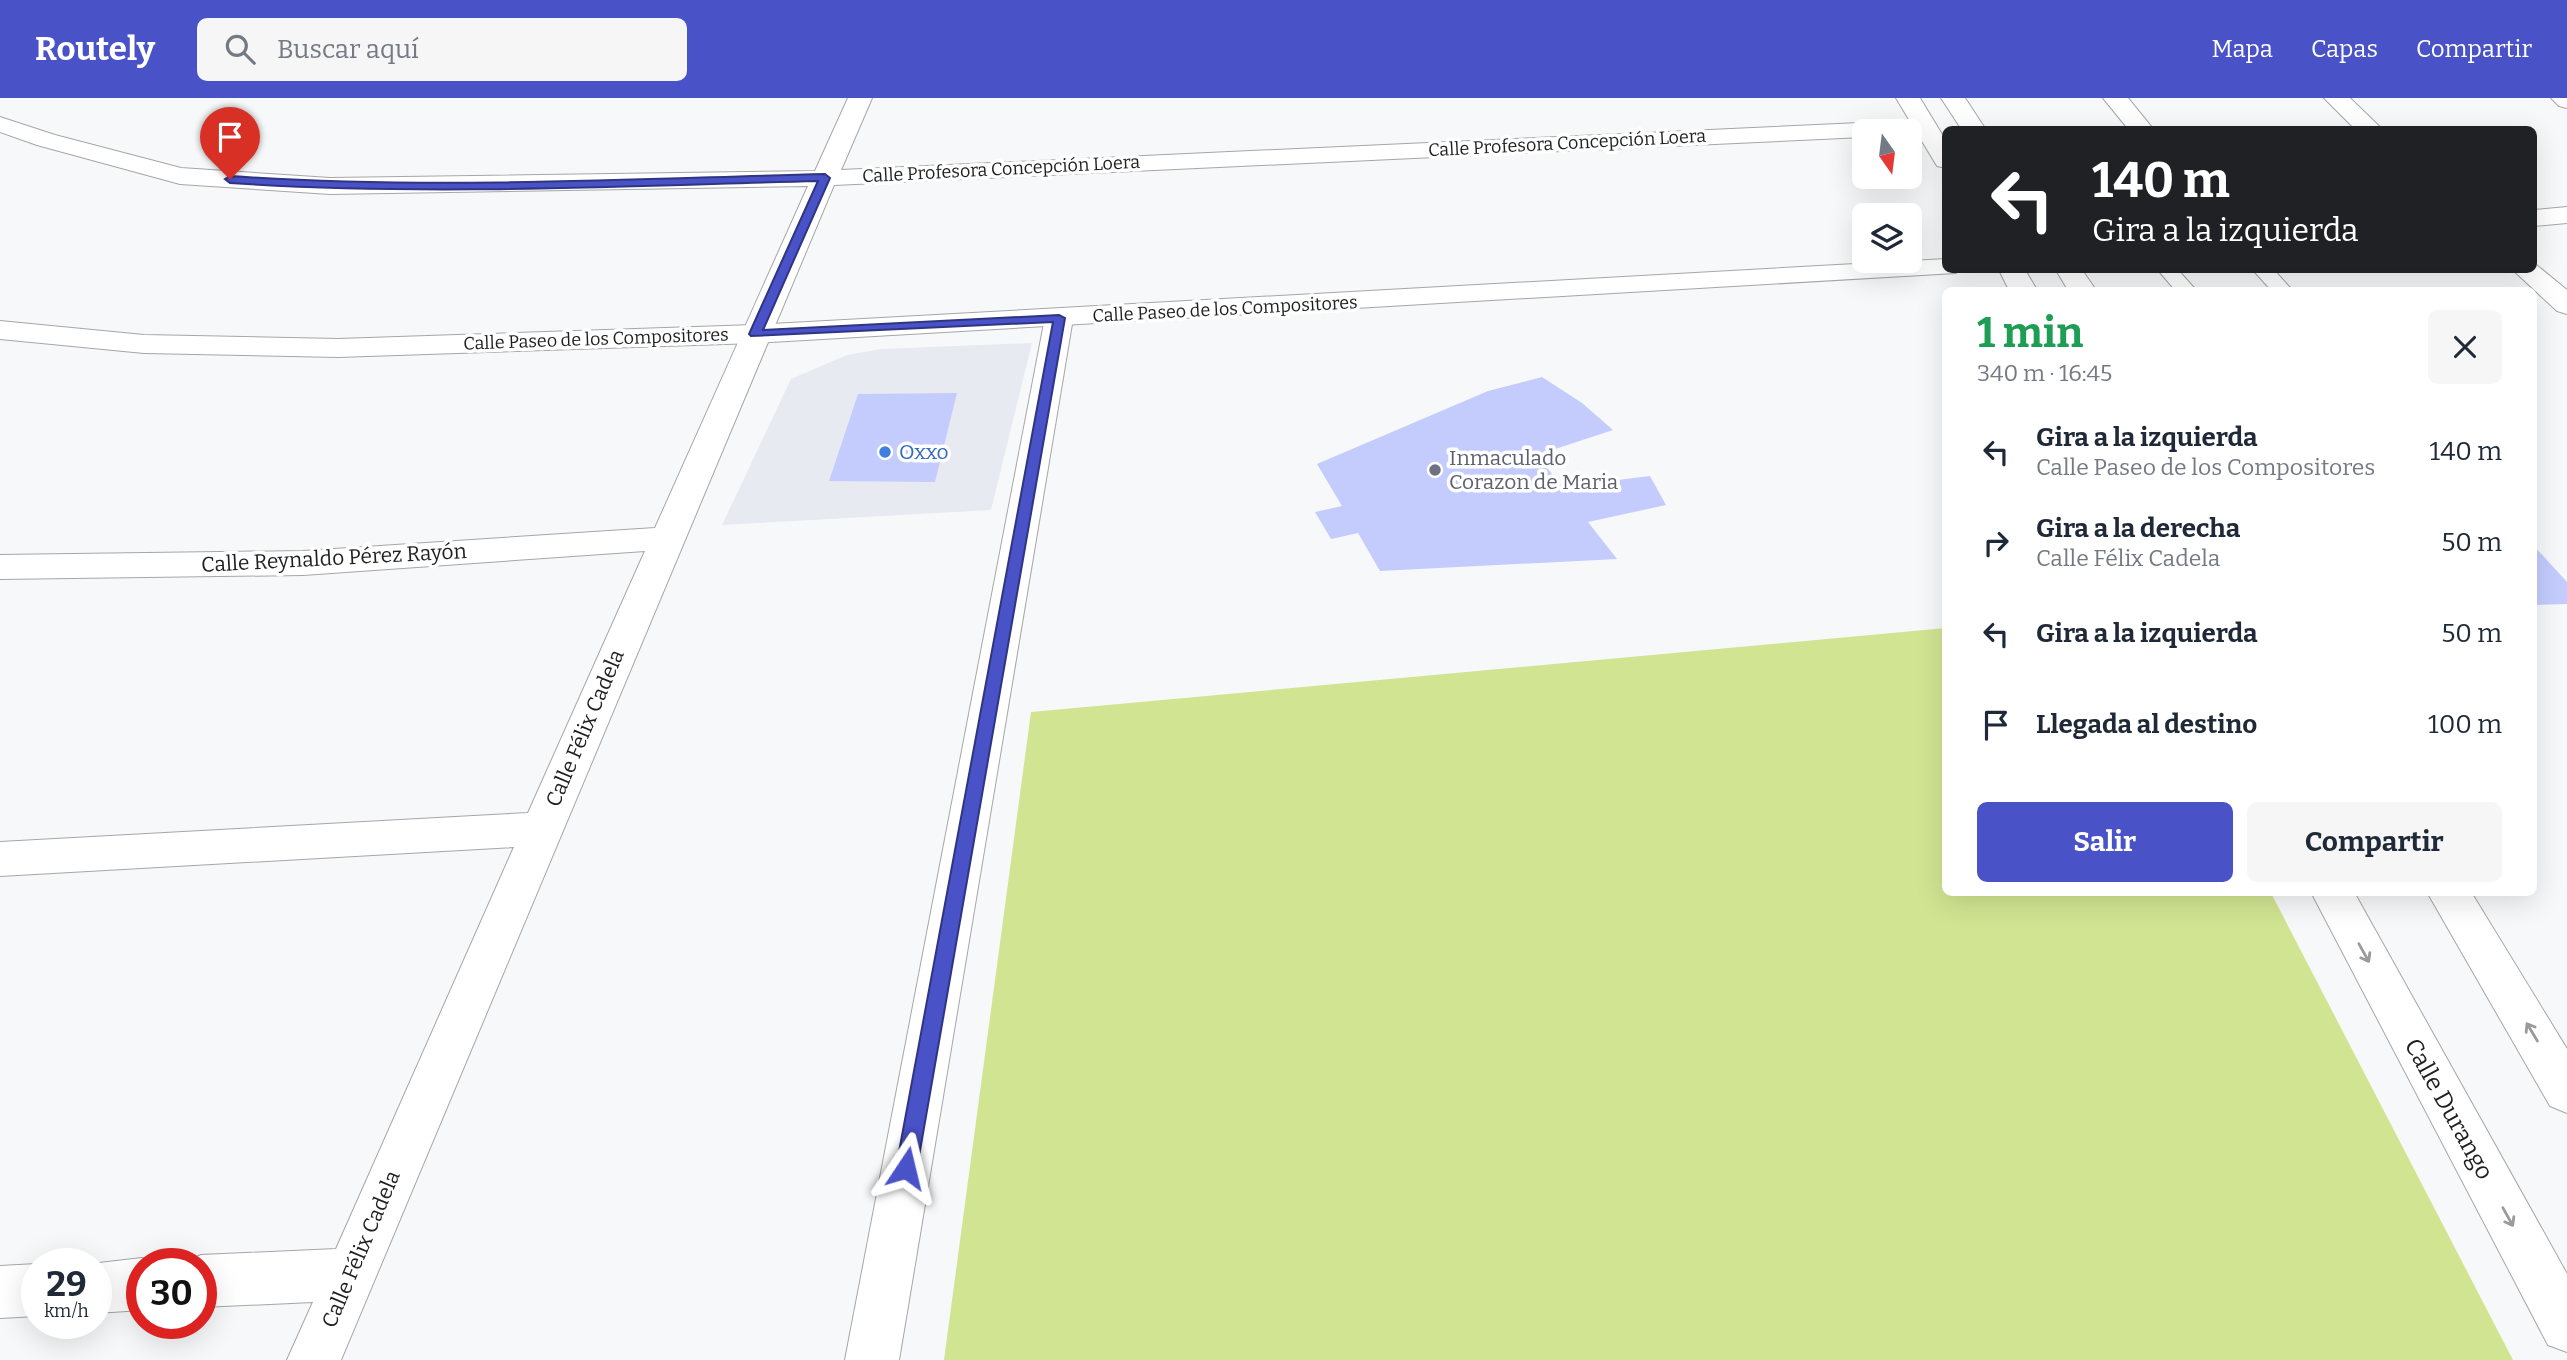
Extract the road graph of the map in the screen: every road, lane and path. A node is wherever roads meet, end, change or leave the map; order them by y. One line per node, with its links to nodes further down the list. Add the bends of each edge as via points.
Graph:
1 (860, 98): 14 (street, Calle Félix Cadela)
2 (1908, 98): 12 (street)
3 (1953, 98): 9 (street)
4 (2115, 98): 10 (street)
5 (2336, 98): 11 (street)
6 (2563, 98): 7 (street)
7 (2567, 101)
8 (0, 124): 14 (street, Calle Profesora Concepción Loera, via 180,176 316,185)
9 (1971, 126)
10 (2139, 126)
11 (2367, 126)
12 (1925, 127): 13 (street); 14 (street, Calle Profesora Concepción Loera)
13 (1942, 155)
14 (825, 178): 26 (street, Calle Félix Cadela)
15 (2567, 215): 16 (street)
16 (2537, 218)
17 (1942, 268): 24 (street, Calle Paseo de los Compositores)
18 (2171, 273): 21 (lane)
19 (2266, 273): 22 (lane)
20 (2530, 273): 23 (street)
21 (2183, 287)
22 (2279, 287)
23 (2567, 305)
24 (1059, 318): 26 (street, Calle Paseo de los Compositores); 40 (street)
25 (0, 330): 26 (street, Calle Paseo de los Compositores, via 144,344 338,348)
26 (755, 334): 27 (street, Calle Félix Cadela)
27 (667, 538): 28 (street, Calle Reynaldo Pérez Rayón, via 303,563); 29 (street, Calle Félix Cadela)
28 (0, 567)
29 (542, 830): 30 (street); 34 (street, Calle Félix Cadela)
30 (0, 859)
31 (2334, 896): 38 (street, Calle Durango, one-way to 38)
32 (2450, 896): 33 (street, one-way to 32)
33 (2567, 1091)
34 (351, 1274): 35 (street); 39 (street, Calle Félix Cadela)
35 (217, 1280)
36 (21, 1291): 37 (street)
37 (0, 1292)
38 (2567, 1326)
39 (314, 1360)
40 (872, 1360)

